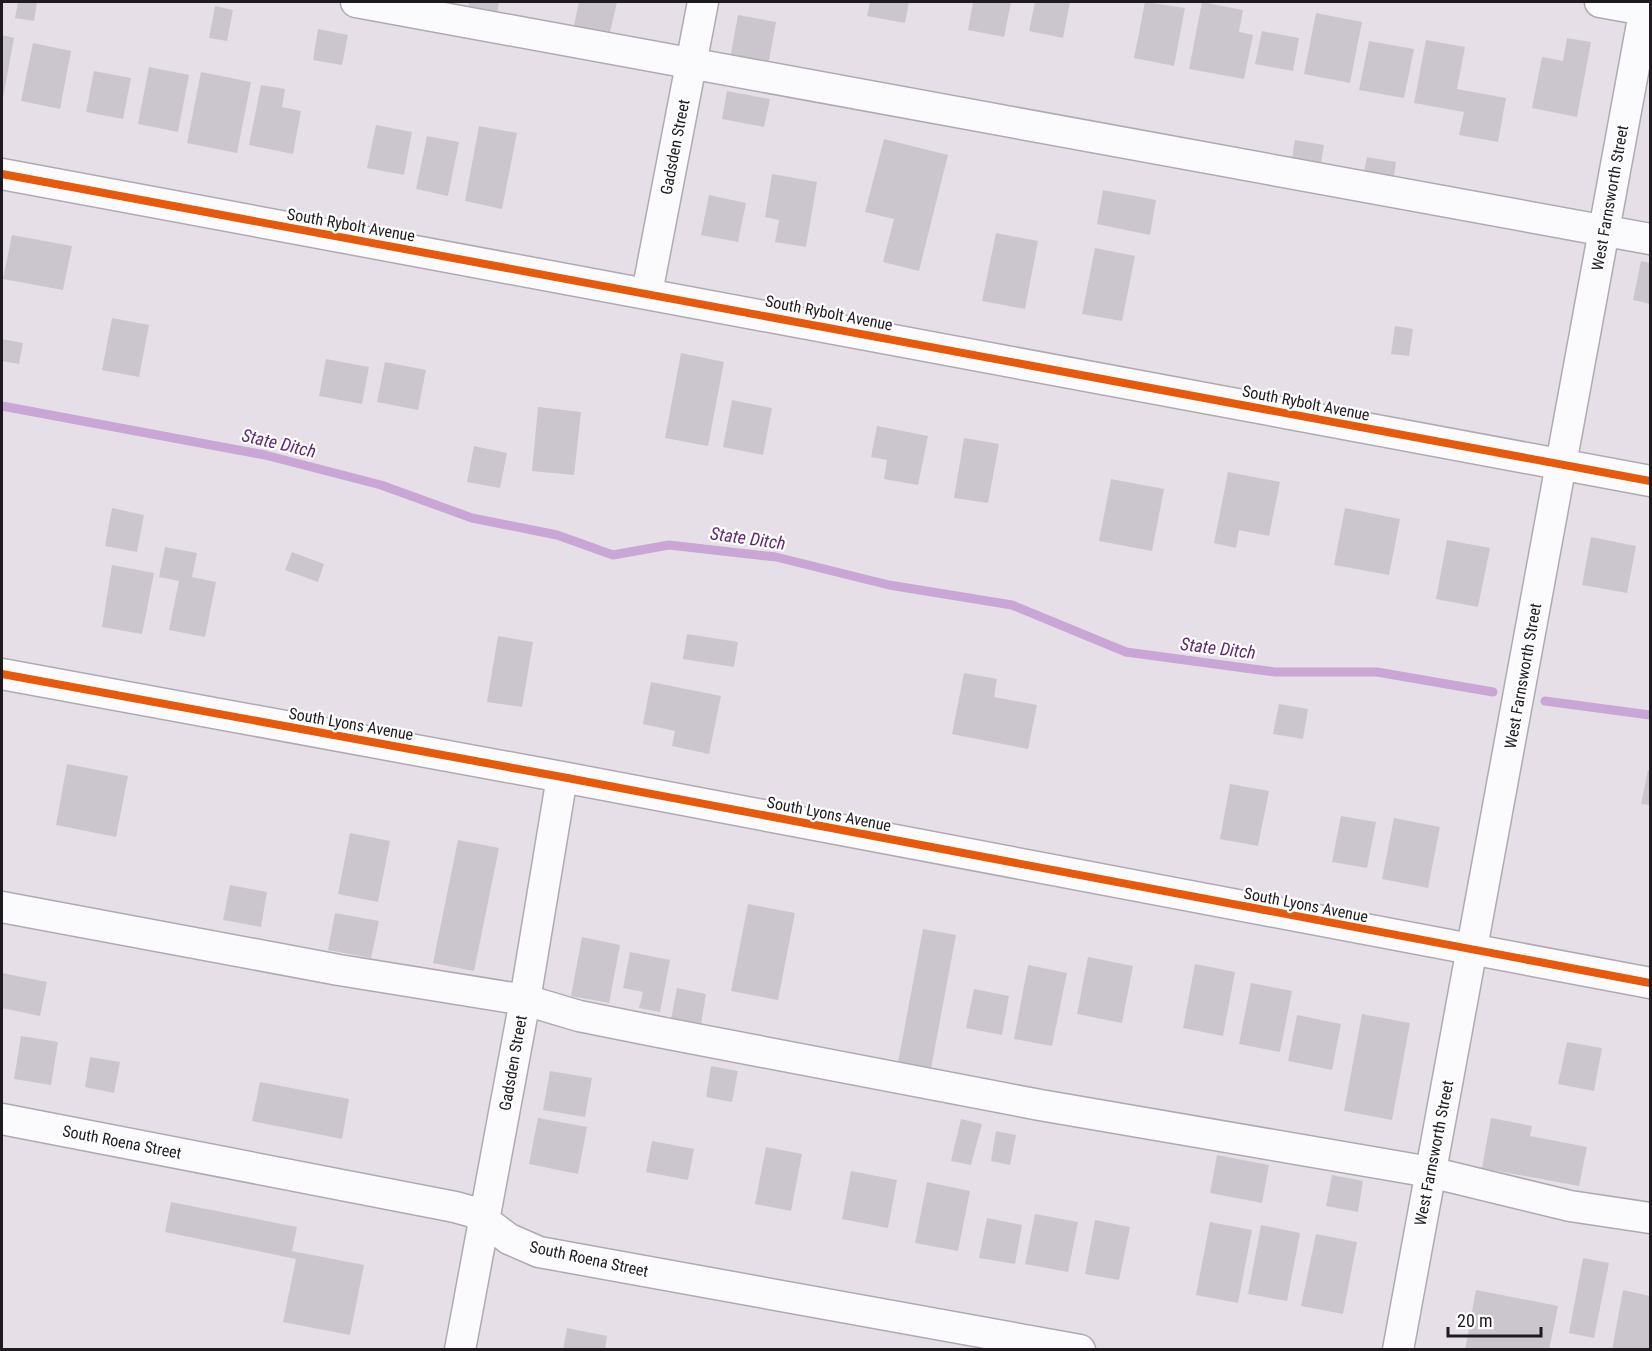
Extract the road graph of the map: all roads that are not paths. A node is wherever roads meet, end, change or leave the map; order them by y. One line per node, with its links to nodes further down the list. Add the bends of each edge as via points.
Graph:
1 (356, 2): 5 (street)
2 (704, 2): 5 (street, Gadsden Street)
3 (1600, 2): 4 (street)
4 (1647, 7): 7 (street, West Farnsworth Street)
5 (692, 62): 7 (street); 9 (street, Gadsden Street)
6 (2, 174): 9 (street, South Rybolt Avenue)
7 (1604, 230): 8 (street); 10 (street, West Farnsworth Street)
8 (1650, 239)
9 (647, 293): 10 (street, South Rybolt Avenue)
10 (1562, 465): 11 (street, South Rybolt Avenue); 15 (street, West Farnsworth Street)
11 (1650, 481)
12 (2, 674): 13 (street, South Lyons Avenue)
13 (562, 777): 15 (street, South Lyons Avenue); 17 (street, Gadsden Street)
14 (2, 907): 17 (street, via 339,970)
15 (1473, 951): 16 (street, South Lyons Avenue); 19 (street, West Farnsworth Street)
16 (1650, 983)
17 (525, 1000): 19 (street, via 579,1016 1040,1106); 21 (street, Gadsden Street)
18 (2, 1119): 21 (street, South Roena Street, via 455,1207)
19 (1430, 1172): 20 (street, via 1570,1206); 24 (street, West Farnsworth Street)
20 (1650, 1218)
21 (485, 1219): 22 (street, Gadsden Street); 23 (street, South Roena Street, via 509,1239 539,1252)
22 (460, 1350)
23 (1080, 1350)
24 (1398, 1350)

